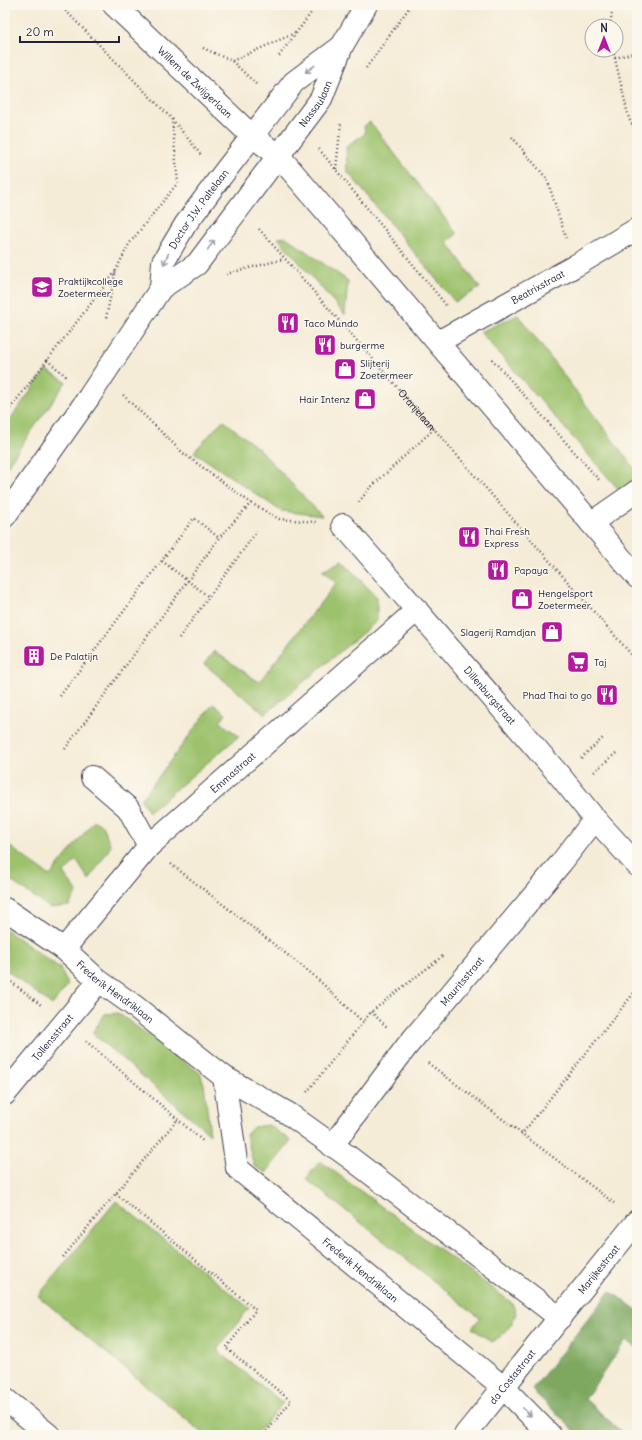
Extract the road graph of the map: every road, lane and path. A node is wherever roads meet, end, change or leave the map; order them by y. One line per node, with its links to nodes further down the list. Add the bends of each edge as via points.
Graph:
1 (60, 5): 14 (path)
2 (114, 5): 16 (street, Willem de Zwijgerlaan)
3 (366, 5): 8 (street, Nassaulaan)
4 (613, 5): 5 (path)
5 (611, 18)
6 (295, 33): 12 (path)
7 (198, 46): 12 (path)
8 (342, 46): 16 (street, Nassaulaan, one-way to 16, via 294,82); 19 (street, Nassaulaan, via 321,99)
9 (637, 52): 10 (path)
10 (624, 56)
11 (615, 58): 15 (path, via 629,119)
12 (232, 61): 13 (path)
13 (257, 85)
14 (172, 119): 18 (path); 23 (path)
15 (637, 132)
16 (252, 136): 19 (street, Willem de Zwijgerlaan); 22 (street, Doctor J.W. Paltelaan)
17 (512, 137): 26 (path, via 547,180)
18 (201, 155): 20 (path); 22 (path)
19 (279, 156): 24 (street, Doctor J.W. Paltelaan); 30 (street)
20 (196, 160)
21 (182, 178): 23 (path)
22 (218, 179): 28 (street, Doctor J.W. Paltelaan, one-way to 28, via 185,225 163,262)
23 (178, 183): 27 (path, via 129,244)
24 (240, 206): 28 (street, Doctor J.W. Paltelaan, one-way to 24, via 198,264); 33 (path, Oranjelaan)
25 (637, 229): 26 (street, Beatrixstraat)
26 (575, 266): 30 (street, Beatrixstraat)
27 (116, 270): 29 (path); 32 (path)
28 (161, 288): 31 (street, Doctor J.W. Paltelaan)
29 (105, 322)
30 (438, 342): 37 (street)
31 (103, 375): 35 (path, via 183,453); 36 (street, Doctor J.W. Paltelaan)
32 (5, 415)
33 (435, 428): 38 (path, via 369,489); 47 (path, Oranjelaan)
34 (637, 491): 37 (street)
35 (251, 503): 38 (path, via 279,519); 40 (path)
36 (5, 516)
37 (591, 523): 42 (street)
38 (343, 525): 45 (street, Dillenburgstraat)
39 (257, 531): 44 (path)
40 (218, 538): 41 (path, via 194,518); 43 (path)
41 (162, 562): 43 (path); 48 (path)
42 (637, 577)
43 (187, 581): 44 (path); 49 (path)
44 (209, 597): 46 (path)
45 (417, 610): 51 (street, Dillenburgstraat); 52 (street, Emmastraat)
46 (179, 638)
47 (637, 661)
48 (60, 696)
49 (65, 750)
50 (92, 777): 52 (street, via 128,808)
51 (595, 819): 53 (street, Dillenburgstraat); 63 (street, Mauritsstraat, via 562,863)
52 (149, 846): 55 (street, Emmastraat); 62 (path, via 312,974)
53 (637, 865)
54 (5, 909): 55 (street, Frederik Hendriklaan)
55 (64, 949): 58 (street, Frederik Hendriklaan)
56 (445, 954): 60 (path)
57 (5, 978): 61 (path)
58 (99, 981): 61 (street, Tollensstraat); 64 (street, Frederik Hendriklaan, via 133,1004)
59 (637, 989): 68 (path)
60 (371, 1012): 62 (path); 63 (path)
61 (63, 1022): 65 (street, Tollensstraat); 67 (path)
62 (364, 1022): 66 (path)
63 (407, 1046): 68 (path); 69 (street, Mauritsstraat)
64 (224, 1077): 66 (street, Frederik Hendriklaan); 70 (street)
65 (5, 1094)
66 (289, 1114): 69 (street, Frederik Hendriklaan)
67 (177, 1120): 70 (path); 71 (path)
68 (522, 1135): 72 (path)
69 (332, 1146): 75 (street, Frederik Hendriklaan)
70 (237, 1168): 76 (street, Frederik Hendriklaan)
71 (116, 1194): 74 (path); 79 (path, via 256,1310 226,1348 291,1401)
72 (618, 1206)
73 (637, 1221): 75 (street, Marijkestraat)
74 (63, 1257)
75 (560, 1318): 76 (street, da Costastraat)
76 (504, 1388): 80 (street, da Costastraat); 81 (street, Frederik Hendriklaan, one-way to 81)
77 (5, 1399): 78 (street)
78 (49, 1435)
79 (264, 1435)
80 (465, 1435)
81 (550, 1435)

